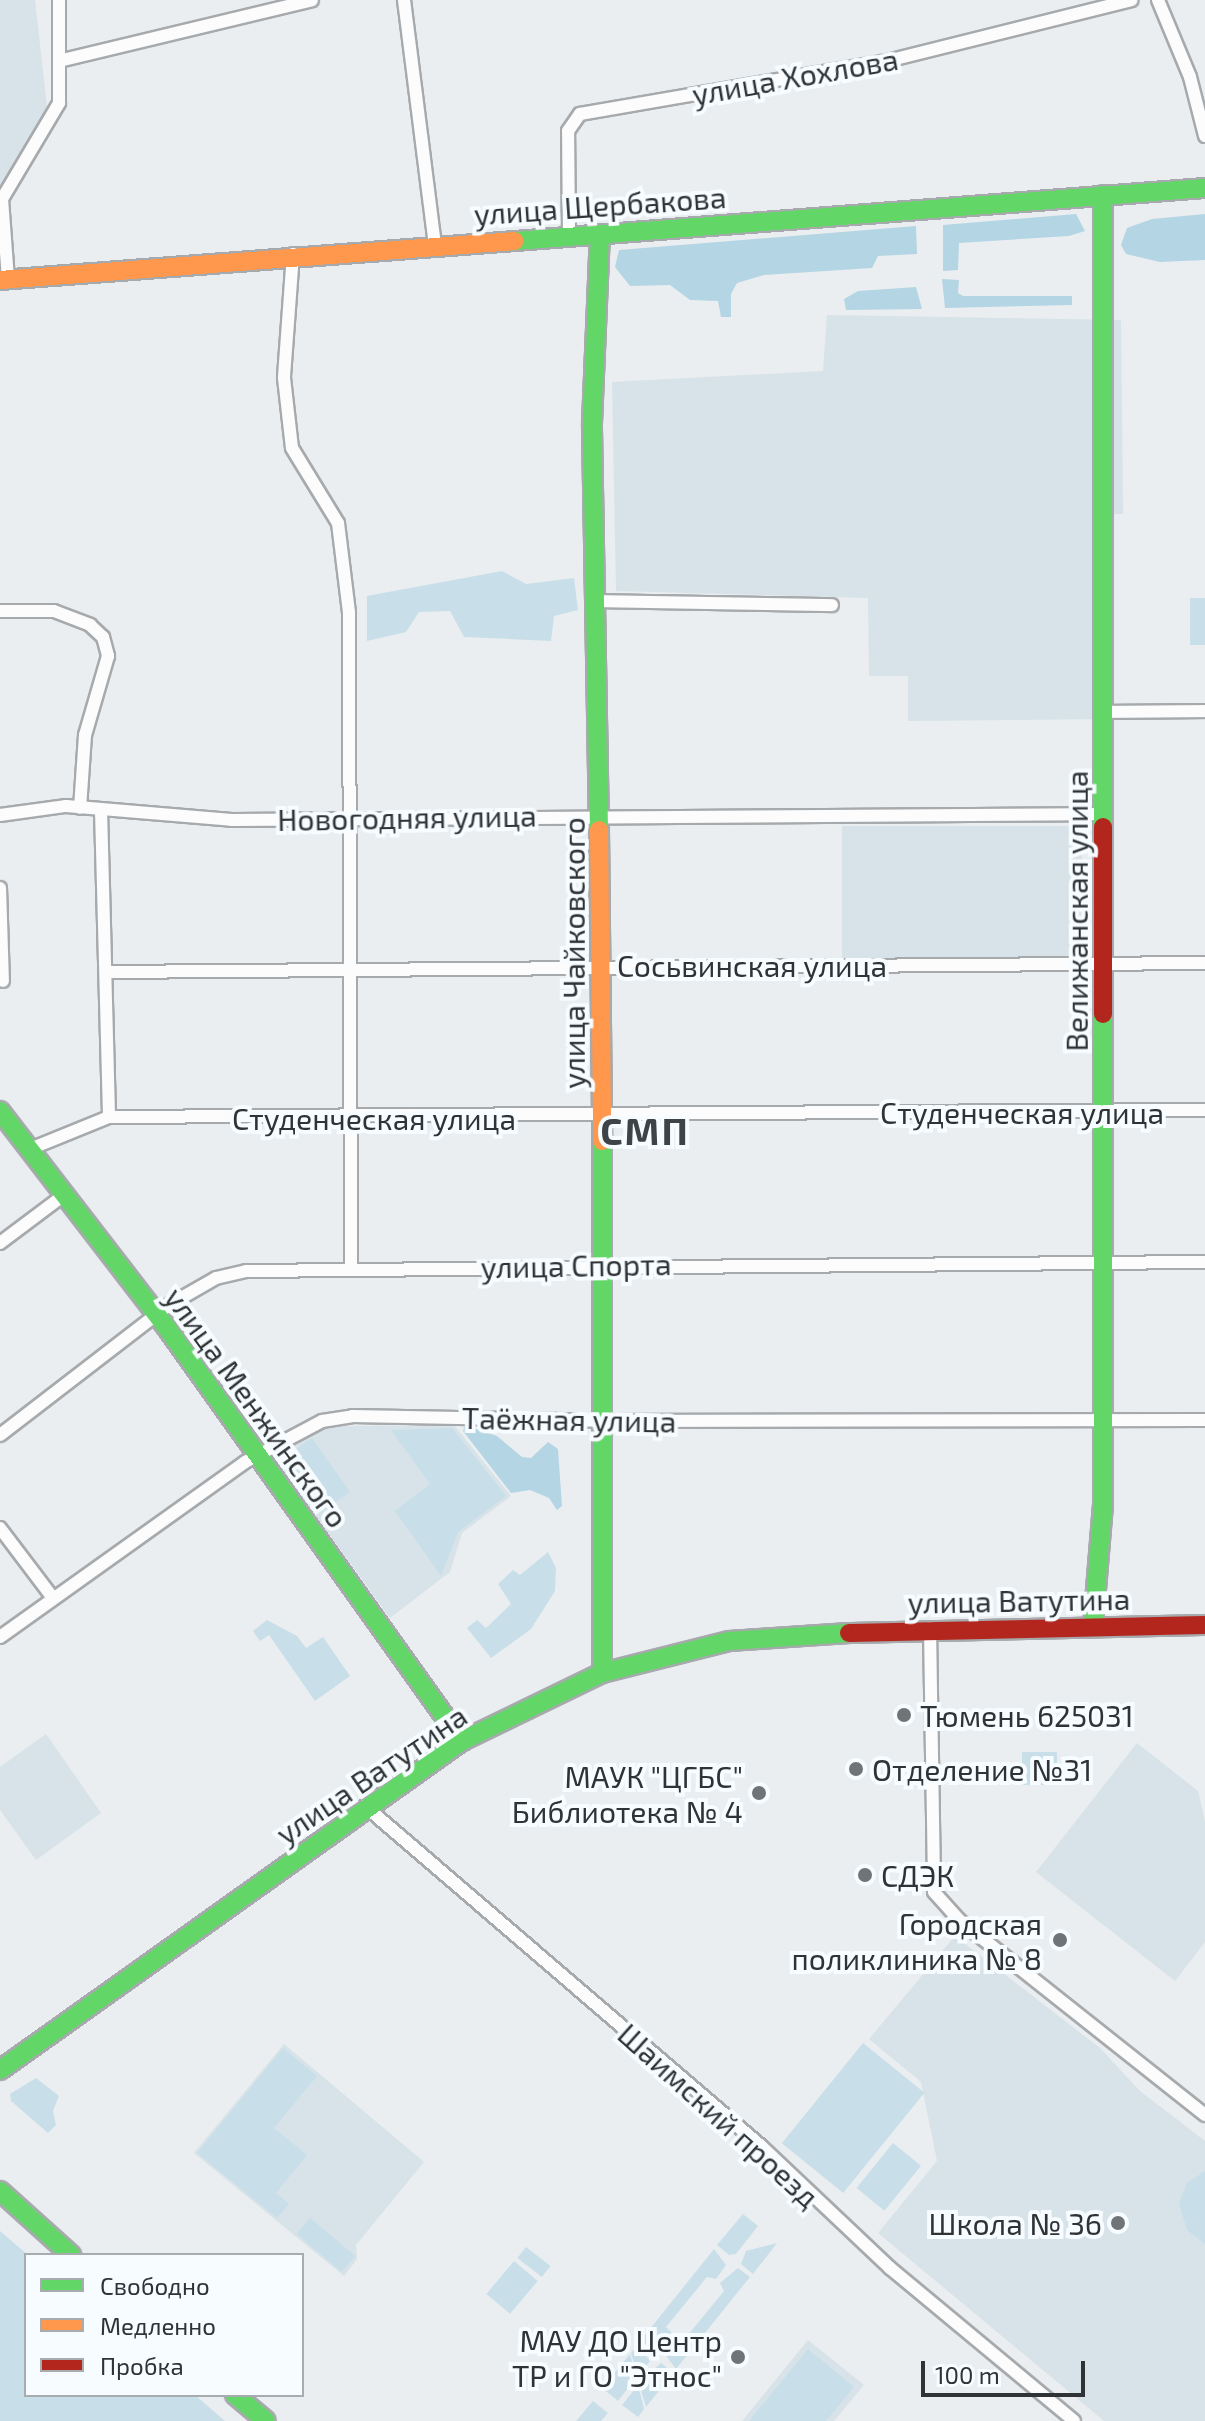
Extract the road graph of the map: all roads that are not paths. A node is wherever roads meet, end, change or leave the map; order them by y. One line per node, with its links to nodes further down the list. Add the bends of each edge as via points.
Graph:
1 (59, 0): 6 (street)
2 (312, 0): 6 (street)
3 (404, 0): 12 (street)
4 (1132, 0): 11 (street, улица Хохлова, via 887,61 580,114 568,131)
5 (1158, 0): 7 (street, via 1190,77)
6 (63, 60): 14 (street, via 59,103 2,199)
7 (1205, 136)
8 (1205, 188): 9 (street, улица Щербакова)
9 (1103, 195): 10 (street, улица Щербакова); 19 (street, Велижанская улица)
10 (600, 234): 11 (street, улица Щербакова); 15 (street, улица Чайковского, via 593,372)
11 (569, 236): 12 (street, улица Щербакова)
12 (435, 244): 13 (street, улица Щербакова)
13 (293, 254): 14 (street, улица Щербакова); 25 (street, via 284,390 292,448 338,523 349,612)
14 (4, 279)
15 (598, 601): 16 (street); 24 (street, улица Чайковского)
16 (832, 605)
17 (0, 611): 20 (street, via 54,611 90,625 103,637 108,656 85,735)
18 (1205, 711): 19 (street)
19 (1104, 712): 22 (street, Велижанская улица)
20 (80, 808): 21 (street, Новогодняя улица); 23 (street, Новогодняя улица)
21 (101, 810): 25 (street, Новогодняя улица, via 231,820); 31 (street)
22 (1104, 814): 24 (street, Новогодняя улица); 28 (street, Велижанская улица)
23 (0, 815)
24 (600, 815): 25 (street, Новогодняя улица); 29 (street, улица Чайковского)
25 (350, 818): 30 (street)
26 (0, 888): 32 (street)
27 (1205, 963): 28 (street, Сосьвинская улица)
28 (1105, 964): 29 (street, Сосьвинская улица); 35 (street, Велижанская улица)
29 (602, 966): 30 (street, Сосьвинская улица); 37 (street, улица Чайковского)
30 (348, 968): 31 (street, Сосьвинская улица); 38 (street)
31 (106, 972): 36 (street)
32 (3, 981)
33 (1205, 1110): 35 (street, Студенческая улица)
34 (0, 1111): 39 (street, улица Менжинского)
35 (1104, 1111): 37 (street, Студенческая улица); 42 (street, Велижанская улица)
36 (109, 1117): 38 (street, Студенческая улица); 39 (street, Студенческая улица)
37 (602, 1117): 38 (street, Студенческая улица); 44 (street, улица Чайковского)
38 (348, 1119): 45 (street)
39 (30, 1149): 40 (street, улица Менжинского)
40 (64, 1195): 41 (street); 46 (street, улица Менжинского)
41 (0, 1243)
42 (1101, 1262): 43 (street, улица Спорта); 44 (street, улица Спорта); 47 (street, Велижанская улица)
43 (1205, 1262)
44 (603, 1264): 45 (street, улица Спорта); 49 (street, улица Чайковского)
45 (351, 1267): 46 (street, улица Спорта, via 233,1274 192,1290)
46 (156, 1315): 50 (street, улица Спорта); 51 (street, улица Менжинского)
47 (1100, 1420): 48 (street, Таёжная улица); 49 (street, Таёжная улица); 55 (street, Велижанская улица, via 1103,1505)
48 (1205, 1420)
49 (605, 1421): 51 (street, Таёжная улица, via 352,1416 322,1421); 58 (street, улица Чайковского)
50 (0, 1435)
51 (258, 1456): 53 (street, Таёжная улица); 59 (street, улица Менжинского)
52 (0, 1528): 53 (street)
53 (53, 1598): 57 (street, Таёжная улица)
54 (1205, 1625): 55 (street, улица Ватутина)
55 (1093, 1626): 56 (street, улица Ватутина)
56 (930, 1628): 58 (street, улица Ватутина, via 729,1641); 62 (street, via 934,1892 959,1920)
57 (0, 1637)
58 (602, 1673): 59 (street, улица Ватутина)
59 (462, 1741): 60 (street, улица Ватутина)
60 (365, 1806): 61 (street, улица Ватутина); 67 (street, Шаимский проезд, via 761,2146 890,2268)
61 (0, 2070)
62 (1205, 2115)
63 (0, 2191): 64 (street)
64 (69, 2253)
65 (237, 2397): 66 (street)
66 (266, 2421)
67 (1074, 2421)

